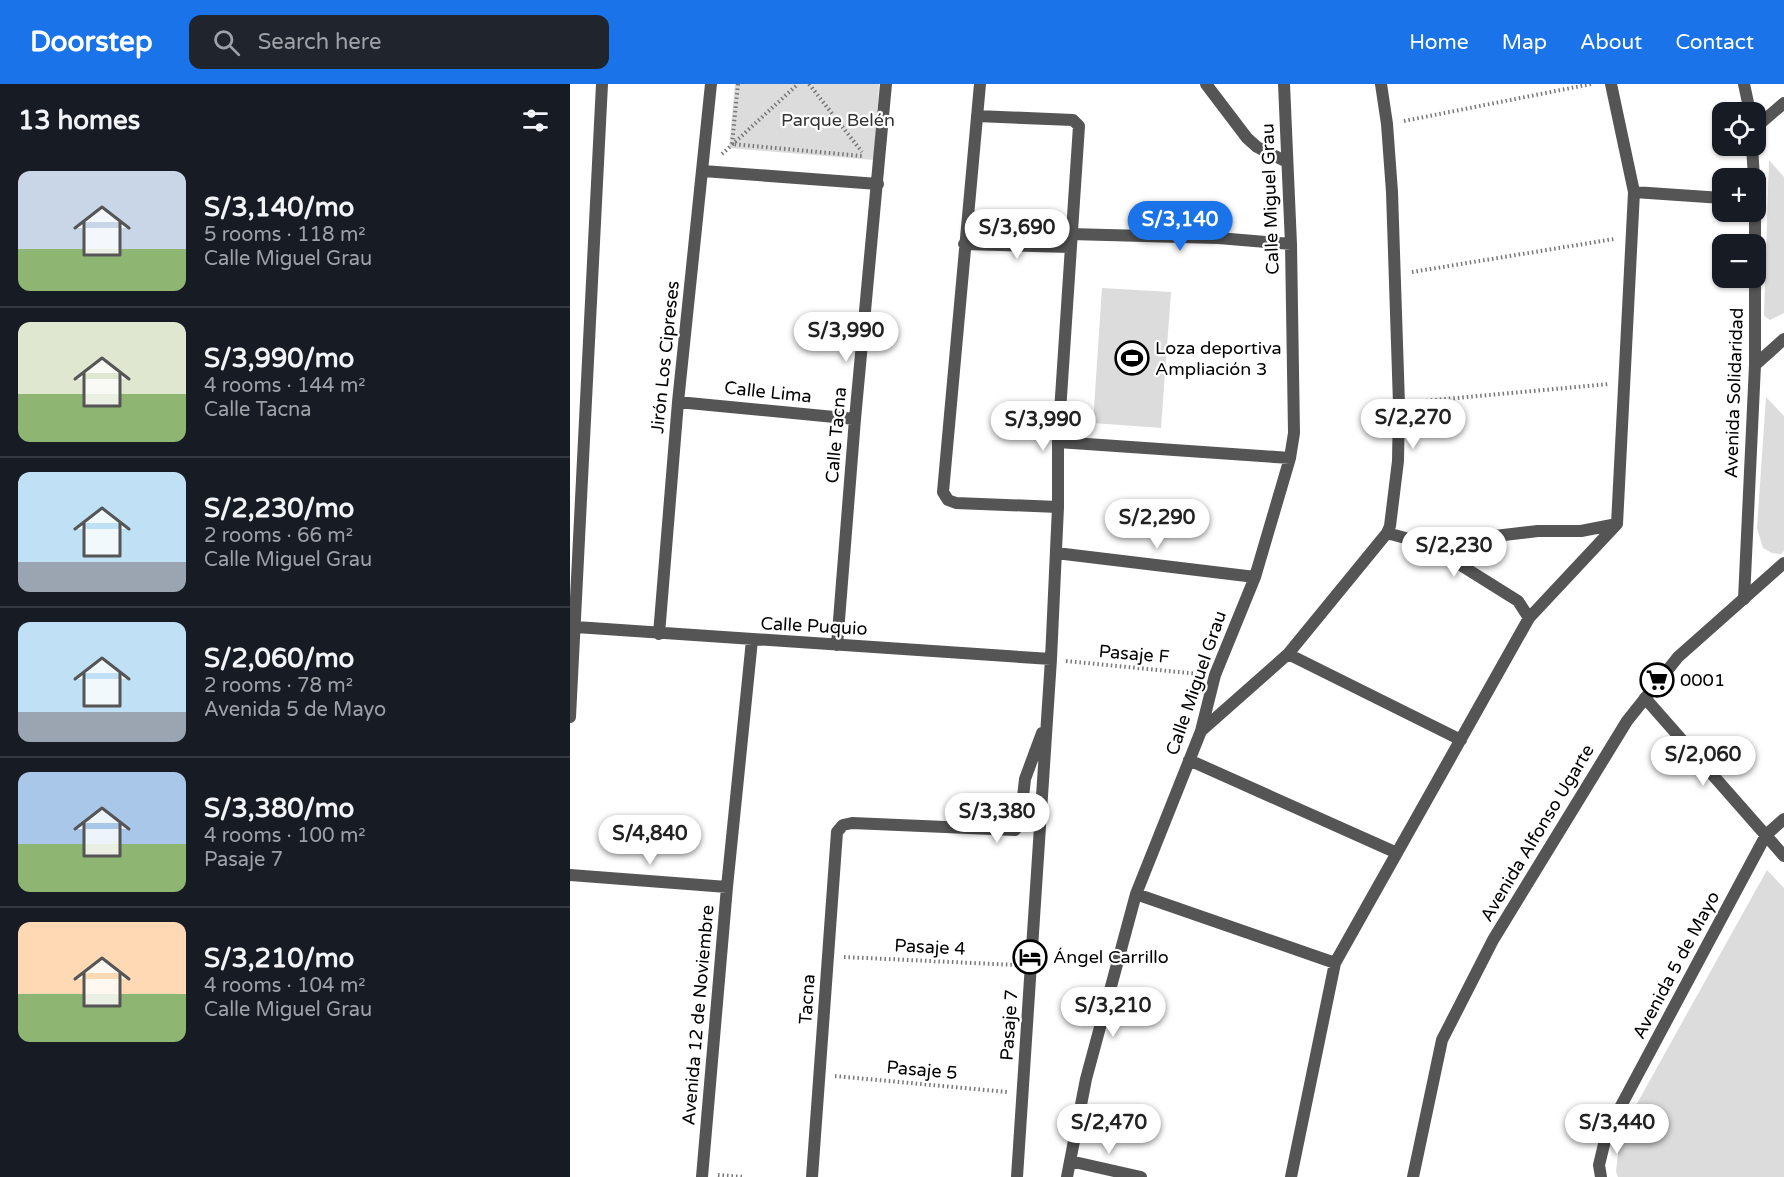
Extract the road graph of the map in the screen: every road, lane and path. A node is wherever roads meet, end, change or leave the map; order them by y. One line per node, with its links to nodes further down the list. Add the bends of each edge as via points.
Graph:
1 (602, 84): 47 (street)
2 (711, 84): 21 (street, Jirón Los Cipreses)
3 (738, 84): 19 (path)
4 (798, 84): 19 (path)
5 (809, 84): 19 (path, via 865,156)
6 (886, 84): 22 (street, Calle Tacna)
7 (980, 84): 16 (street)
8 (1206, 84): 20 (street, via 1247,138)
9 (1284, 84): 20 (street, Calle Miguel Grau)
10 (1381, 84): 18 (street)
11 (1591, 84): 18 (path)
12 (1611, 84): 23 (street)
13 (1744, 84): 14 (street)
14 (1748, 102)
15 (1784, 103): 17 (street)
16 (977, 116): 26 (street, Pasaje 7, via 1077,122); 28 (street)
17 (1766, 119)
18 (1387, 124): 31 (street)
19 (732, 144): 21 (path)
20 (1287, 162): 29 (street, Calle Miguel Grau)
21 (703, 171): 22 (street); 35 (street, Jirón Los Cipreses)
22 (878, 184): 37 (street, Calle Tacna)
23 (1634, 192): 24 (street); 27 (street)
24 (1712, 197)
25 (1755, 222): 33 (street, Avenida Solidaridad)
26 (1070, 234): 29 (street); 30 (street, Pasaje 7)
27 (1633, 236): 31 (path); 34 (street)
28 (964, 244): 30 (street); 40 (street, via 943,492 956,503)
29 (1291, 244): 39 (street, Calle Miguel Grau, via 1294,433)
30 (1070, 247): 38 (street, Pasaje 7)
31 (1396, 274): 36 (street)
32 (1784, 339): 33 (street)
33 (1755, 365): 48 (street, Avenida Solidaridad)
34 (1625, 383): 36 (path); 41 (street)
35 (678, 402): 37 (street, Calle Lima); 51 (street, Jirón Los Cipreses)
36 (1399, 404): 42 (street, via 1398,461)
37 (855, 419): 53 (street, Calle Tacna)
38 (1058, 442): 39 (street); 40 (street, Pasaje 7)
39 (1290, 458): 46 (street, Calle Miguel Grau)
40 (1058, 507): 44 (street, Pasaje 7)
41 (1617, 524): 43 (street, via 1581,531 1538,531); 49 (street)
42 (1387, 533): 43 (street); 54 (street)
43 (1427, 544): 49 (street, via 1518,600)
44 (1056, 553): 46 (street); 55 (street, Pasaje 7)
45 (1784, 563): 48 (street, Avenida Alfonso Ugarte)
46 (1255, 577): 56 (street, Calle Miguel Grau)
47 (573, 589): 50 (street)
48 (1744, 599): 57 (street, Avenida Alfonso Ugarte, via 1678,657)
49 (1529, 618): 62 (street)
50 (576, 627): 51 (street, Calle Puquio); 58 (street)
51 (659, 634): 52 (street, Calle Puquio)
52 (752, 640): 53 (street, Calle Puquio); 69 (street, Avenida 12 de Noviembre)
53 (837, 645): 55 (street, Calle Puquio)
54 (1288, 654): 61 (street); 62 (street)
55 (1051, 659): 56 (path, Pasaje F); 60 (street, Pasaje 7)
56 (1215, 675): 61 (street, Calle Miguel Grau)
57 (1645, 698): 65 (street); 84 (street, Avenida Alfonso Ugarte, via 1627,721 1493,940 1442,1040)
58 (570, 712): 59 (street)
59 (570, 717)
60 (1046, 721): 71 (street, Tacna, via 1026,775 1020,824 1015,830 843,825 837,832); 73 (street, Pasaje 7)
61 (1201, 731): 63 (street, Calle Miguel Grau)
62 (1461, 740): 66 (street)
63 (1189, 760): 66 (street); 70 (street, Calle Miguel Grau)
64 (1784, 819): 65 (street, Avenida 5 de Mayo)
65 (1766, 835): 67 (street); 85 (street, Avenida 5 de Mayo, via 1607,1132 1599,1165)
66 (1397, 853): 72 (street)
67 (1784, 856)
68 (570, 875): 69 (street)
69 (727, 887): 77 (street, Avenida 12 de Noviembre)
70 (1136, 894): 72 (street); 76 (street, Calle Miguel Grau, via 1086,1078)
71 (828, 956): 73 (path, Pasaje 4); 74 (street, Tacna)
72 (1335, 963): 83 (street)
73 (1031, 965): 75 (street, Pasaje 7)
74 (820, 1074): 75 (path, Pasaje 5); 79 (street, Tacna)
75 (1022, 1094): 80 (street, Pasaje 7)
76 (1070, 1161): 81 (street, Calle Miguel Grau); 82 (street)
77 (702, 1175): 78 (path)
78 (743, 1177)
79 (812, 1177)
80 (1017, 1177)
81 (1067, 1177)
82 (1141, 1177)
83 (1291, 1177)
84 (1413, 1177)
85 (1601, 1177)

